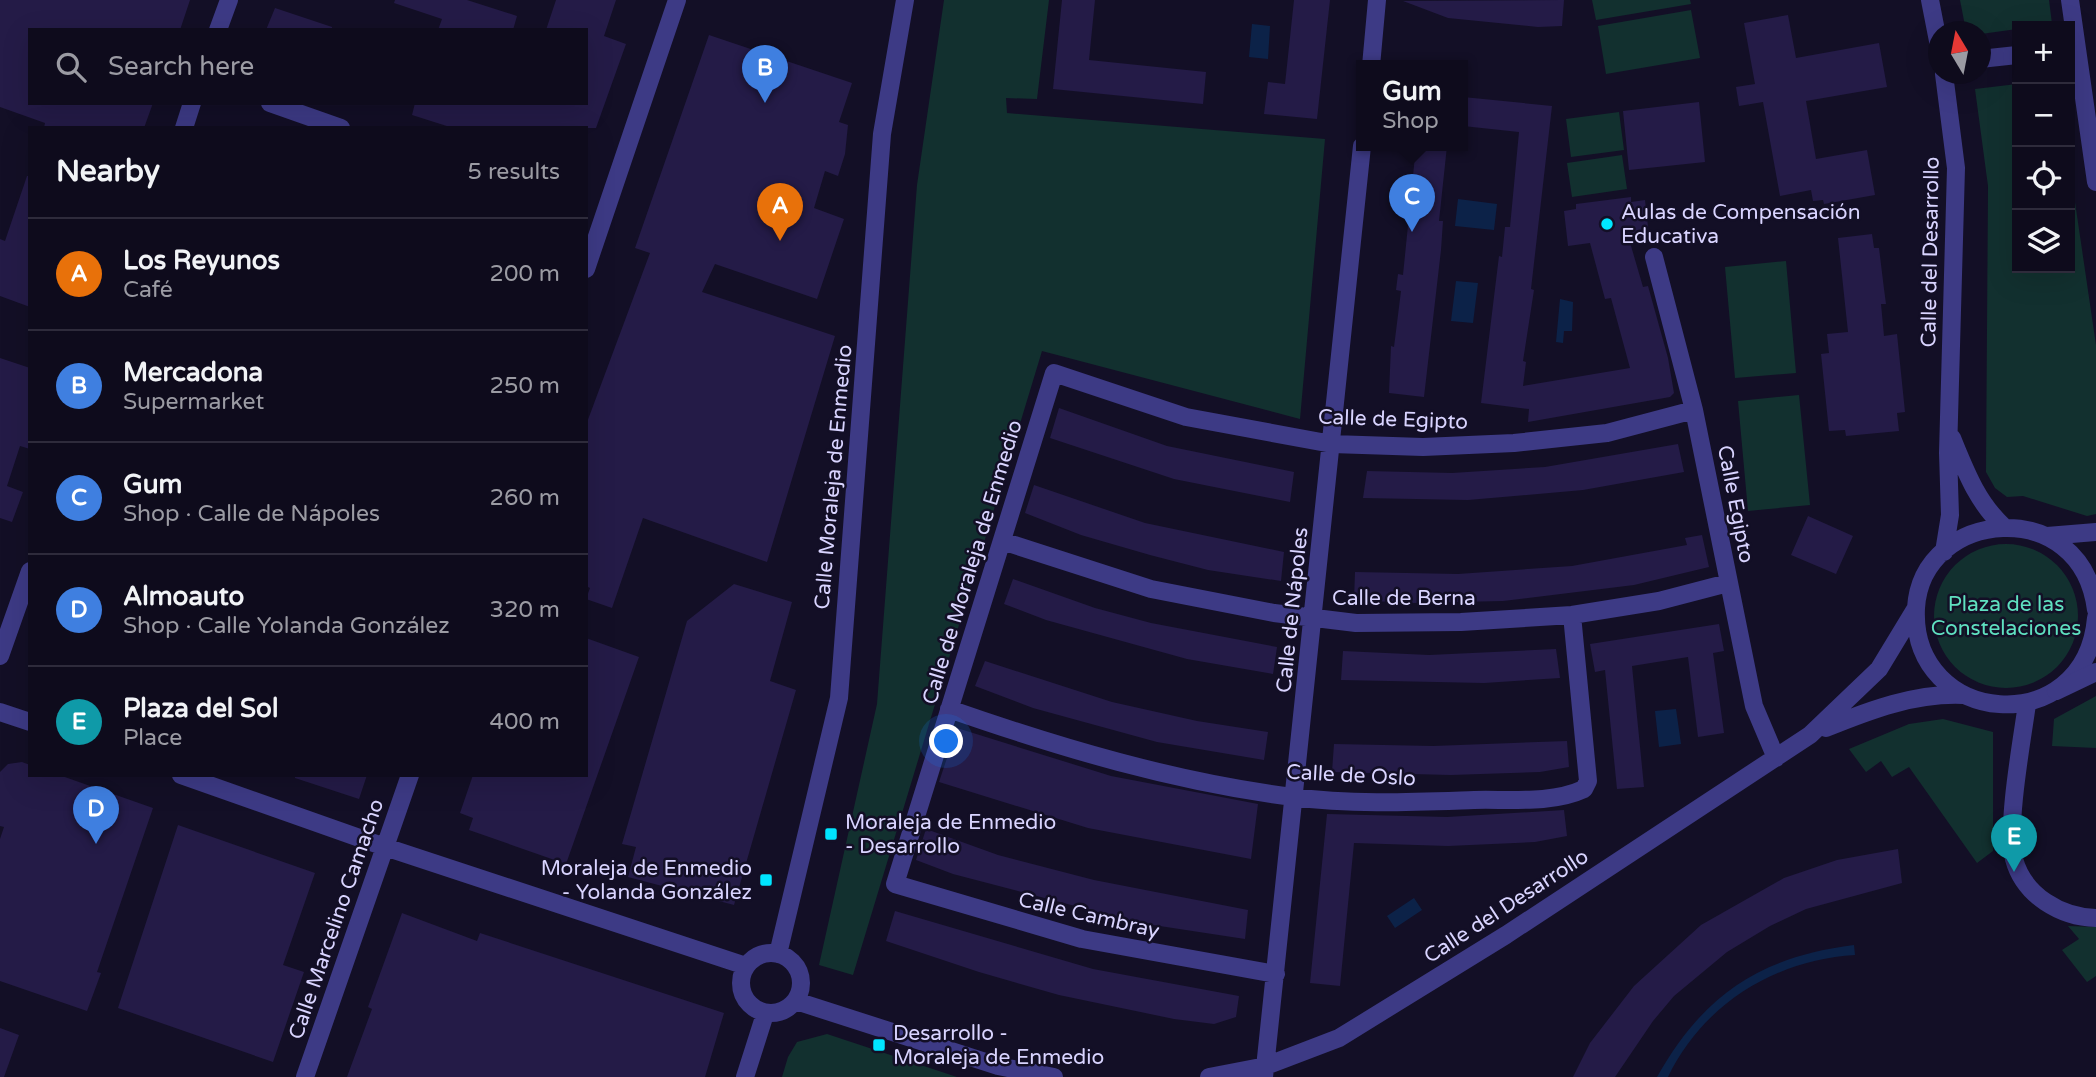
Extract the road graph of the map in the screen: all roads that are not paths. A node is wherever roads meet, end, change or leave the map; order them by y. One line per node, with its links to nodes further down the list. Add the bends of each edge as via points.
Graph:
1 (229, 0): 9 (street)
2 (677, 0): 24 (street)
3 (905, 0): 60 (street, Calle Moraleja de Enmedio, via 882,134 839,698)
4 (1377, 0): 15 (street)
5 (1930, 0): 7 (street)
6 (2070, 0): 8 (street)
7 (1934, 21)
8 (2071, 21)
9 (219, 28)
10 (2096, 44): 11 (street)
11 (2075, 47)
12 (2012, 56): 13 (street)
13 (1991, 59)
14 (2075, 59): 22 (street)
15 (1372, 60)
16 (1945, 84): 29 (street, Calle del Desarrollo, via 1956,168)
17 (191, 105): 19 (street)
18 (276, 105): 20 (street)
19 (185, 126)
20 (335, 126)
21 (1361, 151): 30 (street, Calle de Nápoles)
22 (2096, 182)
23 (588, 214): 24 (street)
24 (604, 219): 26 (street)
25 (1654, 257): 28 (street, Calle Egipto)
26 (588, 263)
27 (1054, 373): 30 (street, Calle de Egipto, via 1186,417); 34 (street, Calle de Moraleja de Enmedio)
28 (1694, 410): 30 (street, Calle de Egipto, via 1607,433 1514,443); 38 (street, Calle Egipto)
29 (1950, 432): 31 (street, Calle del Desarrollo, via 1970,485); 35 (street, Calle del Desarrollo, via 1950,515)
30 (1332, 444): 43 (street, Calle de Nápoles)
31 (2004, 527): 33 (street); 35 (street, via 1982,530)
32 (2096, 532): 33 (street)
33 (2047, 536): 36 (street)
34 (1002, 541): 43 (street, Calle de Berna, via 1151,589); 49 (street, Calle de Moraleja de Enmedio)
35 (1944, 552): 39 (street, Calle del Desarrollo, via 1929,571)
36 (2093, 574): 40 (street)
37 (28, 577): 44 (street)
38 (1728, 583): 41 (street, Calle de Berna, via 1659,601); 53 (street, Calle Egipto, via 1754,706)
39 (1916, 608): 47 (street, via 1919,639 1928,661); 52 (street, Calle del Desarrollo, via 1880,669)
40 (2096, 610)
41 (1572, 615): 43 (street, Calle de Berna, via 1461,622); 56 (street, Calle de Oslo, via 1589,772 1584,789 1563,796 1444,801)
42 (2096, 618): 46 (street, via 2087,657)
43 (1315, 620): 56 (street, Calle de Nápoles)
44 (0, 656)
45 (2096, 672): 46 (street)
46 (2056, 691): 48 (street)
47 (1963, 695): 48 (street, via 1994,705); 52 (street, Calle del Desarrollo, via 1912,699)
48 (2026, 704): 59 (street, via 2012,839 2014,860 2046,904 2068,914)
49 (949, 709): 56 (street, Calle de Oslo, via 1114,761 1199,782); 58 (street, Calle de Moraleja de Enmedio)
50 (0, 712): 51 (street)
51 (28, 721)
52 (1810, 735): 53 (street, Calle del Desarrollo)
53 (1776, 758): 66 (street, Calle del Desarrollo, via 1390,1009)
54 (187, 777): 57 (street)
55 (409, 777): 57 (street, Calle Marcelino Camacho)
56 (1295, 798): 62 (street, Calle de Nápoles)
57 (385, 847): 61 (street); 67 (street, Calle Marcelino Camacho)
58 (895, 884): 62 (street, Calle Cambray, via 1082,939)
59 (2096, 918)
60 (778, 954): 61 (street, via 757,956); 63 (street, via 797,967 801,990)
61 (746, 966): 64 (street, via 741,989 754,1009)
62 (1276, 974): 66 (street, Calle de Nápoles)
63 (796, 1001): 64 (street, via 783,1012); 65 (street)
64 (765, 1014): 68 (street)
65 (997, 1071): 69 (street)
66 (1265, 1071): 70 (street, Calle del Desarrollo)
67 (305, 1077)
68 (745, 1077)
69 (1054, 1077)
70 (1209, 1077)

